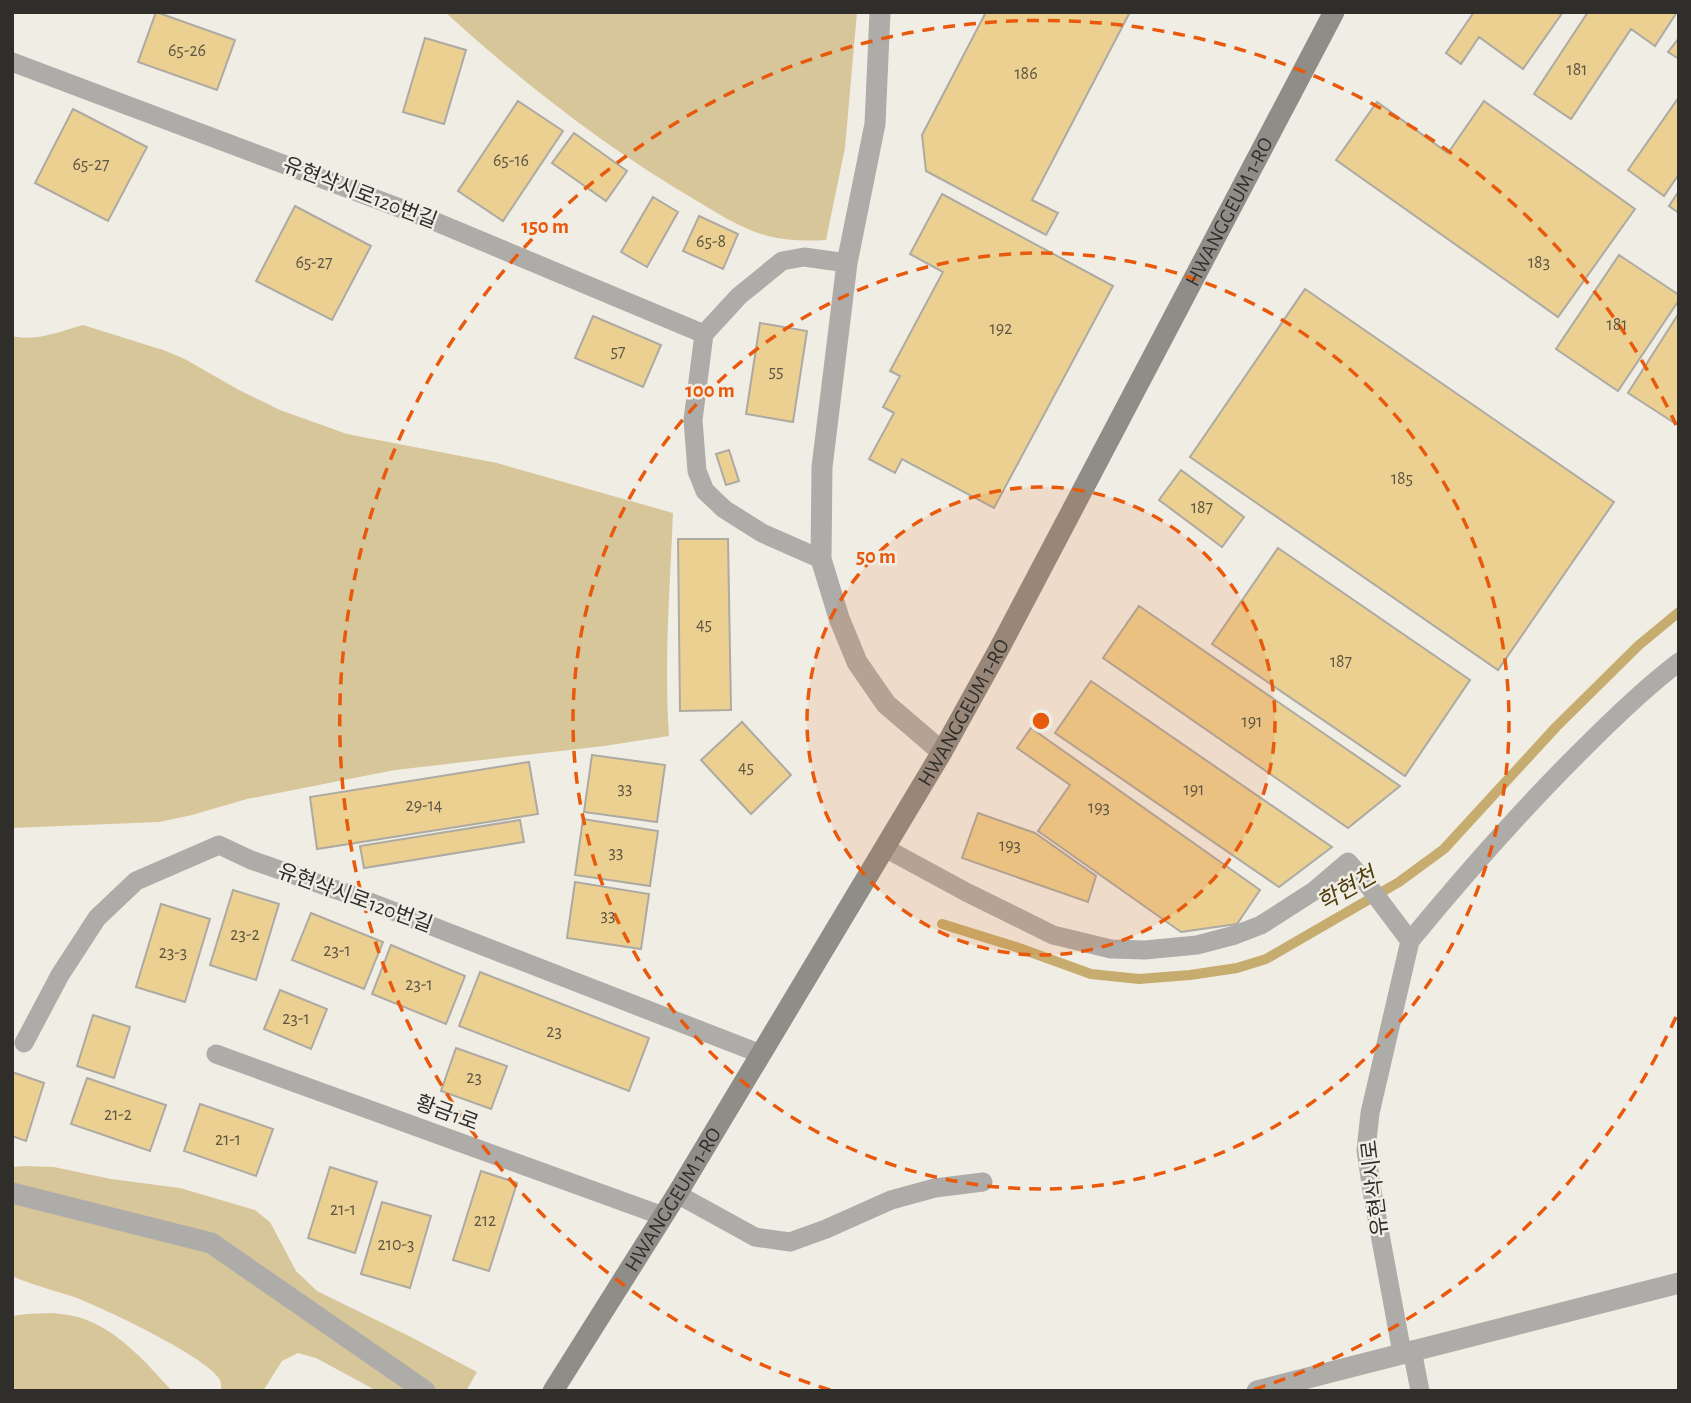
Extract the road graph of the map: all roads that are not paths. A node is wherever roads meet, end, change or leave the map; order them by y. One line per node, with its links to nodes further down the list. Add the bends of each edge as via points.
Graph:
1 (880, 12): 4 (street, via 875,124)
2 (1334, 12): 8 (street, HWANGGEUM 1-RO)
3 (12, 62): 5 (lane, 유현삭시로120번길, via 429,219)
4 (848, 263): 5 (lane, via 804,257 782,261 739,296); 6 (street, via 822,467)
5 (704, 334): 6 (lane, via 692,420 696,471 705,491 762,533)
6 (821, 559): 8 (street, via 856,662 886,704)
7 (1679, 662): 10 (lane, via 1550,782)
8 (942, 752): 9 (street, HWANGGEUM 1-RO)
9 (884, 848): 10 (lane, via 1053,934 1111,949 1197,945 1261,925 1314,891 1348,862); 13 (street, HWANGGEUM 1-RO)
10 (1410, 941): 19 (lane, 유현삭시로, via 1370,1113 1366,1150)
11 (24, 1043): 13 (lane, 유현삭시로120번길, via 97,918 136,881 219,845)
12 (216, 1054): 17 (lane, 황금1로)
13 (761, 1054): 16 (street, HWANGGEUM 1-RO)
14 (983, 1182): 16 (lane, via 891,1200 790,1242 755,1237)
15 (12, 1193): 20 (street, via 211,1244)
16 (677, 1194): 17 (street, HWANGGEUM 1-RO)
17 (663, 1216): 21 (street, HWANGGEUM 1-RO)
18 (1679, 1283): 19 (street)
19 (1407, 1352): 22 (street); 23 (lane, 유현삭시로)
20 (425, 1391)
21 (553, 1391)
22 (1257, 1391)
23 (1420, 1391)

